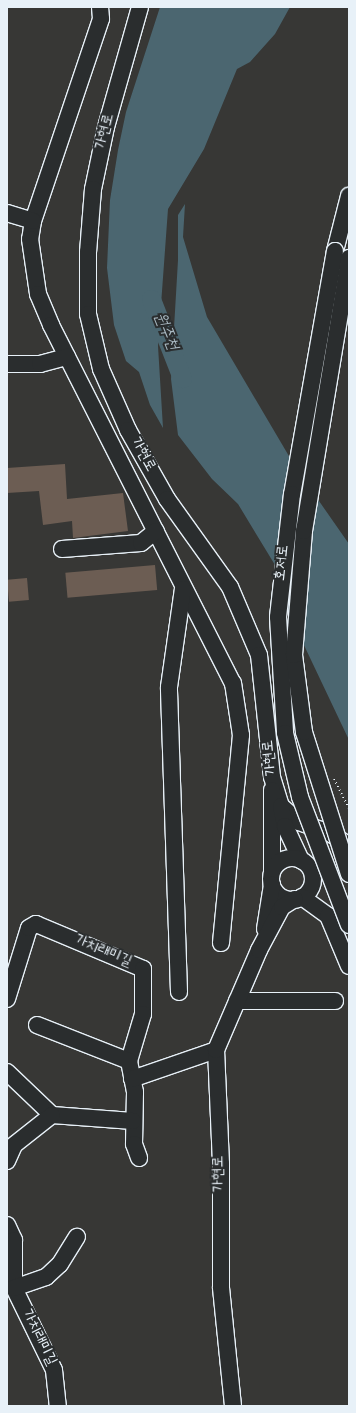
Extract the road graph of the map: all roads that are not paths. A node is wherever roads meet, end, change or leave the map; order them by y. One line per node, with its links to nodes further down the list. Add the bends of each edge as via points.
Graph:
1 (140, 7): 12 (street, 가현로, via 106,127 93,189 88,252 88,314 101,369 128,430 167,499 230,588 259,655)
2 (102, 11): 5 (street)
3 (349, 196): 6 (street, 호저로)
4 (7, 213): 5 (street)
5 (33, 221): 7 (street, via 30,239 38,294)
6 (342, 255): 16 (street, 호저로, bridge, via 304,531 294,655 304,732); 19 (street, 호저로, bridge, via 292,494 278,617 286,740 300,797)
7 (67, 357): 8 (street, via 40,364); 9 (street)
8 (7, 364)
9 (156, 531): 10 (street, via 141,543); 11 (street)
10 (62, 549)
11 (183, 589): 20 (street, via 233,683 242,735); 23 (street, via 169,687)
12 (272, 777): 13 (street, 가현로); 17 (street)
13 (281, 806): 14 (street, via 299,822 330,833); 15 (street, 가현로, via 285,826)
14 (349, 846)
15 (301, 860): 17 (street, via 288,858 282,861); 18 (street, via 310,869 313,881)
16 (349, 875)
17 (272, 878): 18 (street, via 281,896); 21 (street)
18 (299, 898): 21 (street, via 282,907); 22 (street, via 328,916)
19 (349, 925)
20 (221, 943)
21 (259, 950): 26 (street, 가현로)
22 (349, 966)
23 (178, 992)
24 (7, 999): 29 (street, 가치래미길, via 29,928 36,924 143,969 143,1014)
25 (335, 1000): 26 (street)
26 (237, 1001): 28 (street, 가현로)
27 (37, 1025): 29 (street)
28 (216, 1050): 31 (street); 41 (street, 가현로, via 221,1164 221,1287)
29 (129, 1061): 31 (street, 가치래미길)
30 (7, 1072): 32 (street)
31 (132, 1078): 33 (street, 가치래미길, via 135,1092)
32 (52, 1115): 33 (street); 34 (street)
33 (133, 1122): 35 (street, 가치래미길, via 134,1144)
34 (10, 1144): 36 (street)
35 (139, 1158)
36 (7, 1161)
37 (7, 1225): 39 (street, 가치래미길, via 14,1240)
38 (78, 1237): 39 (street, via 60,1264 46,1277)
39 (14, 1288): 40 (street, 가치래미길, via 54,1370)
40 (58, 1406)
41 (233, 1406)

